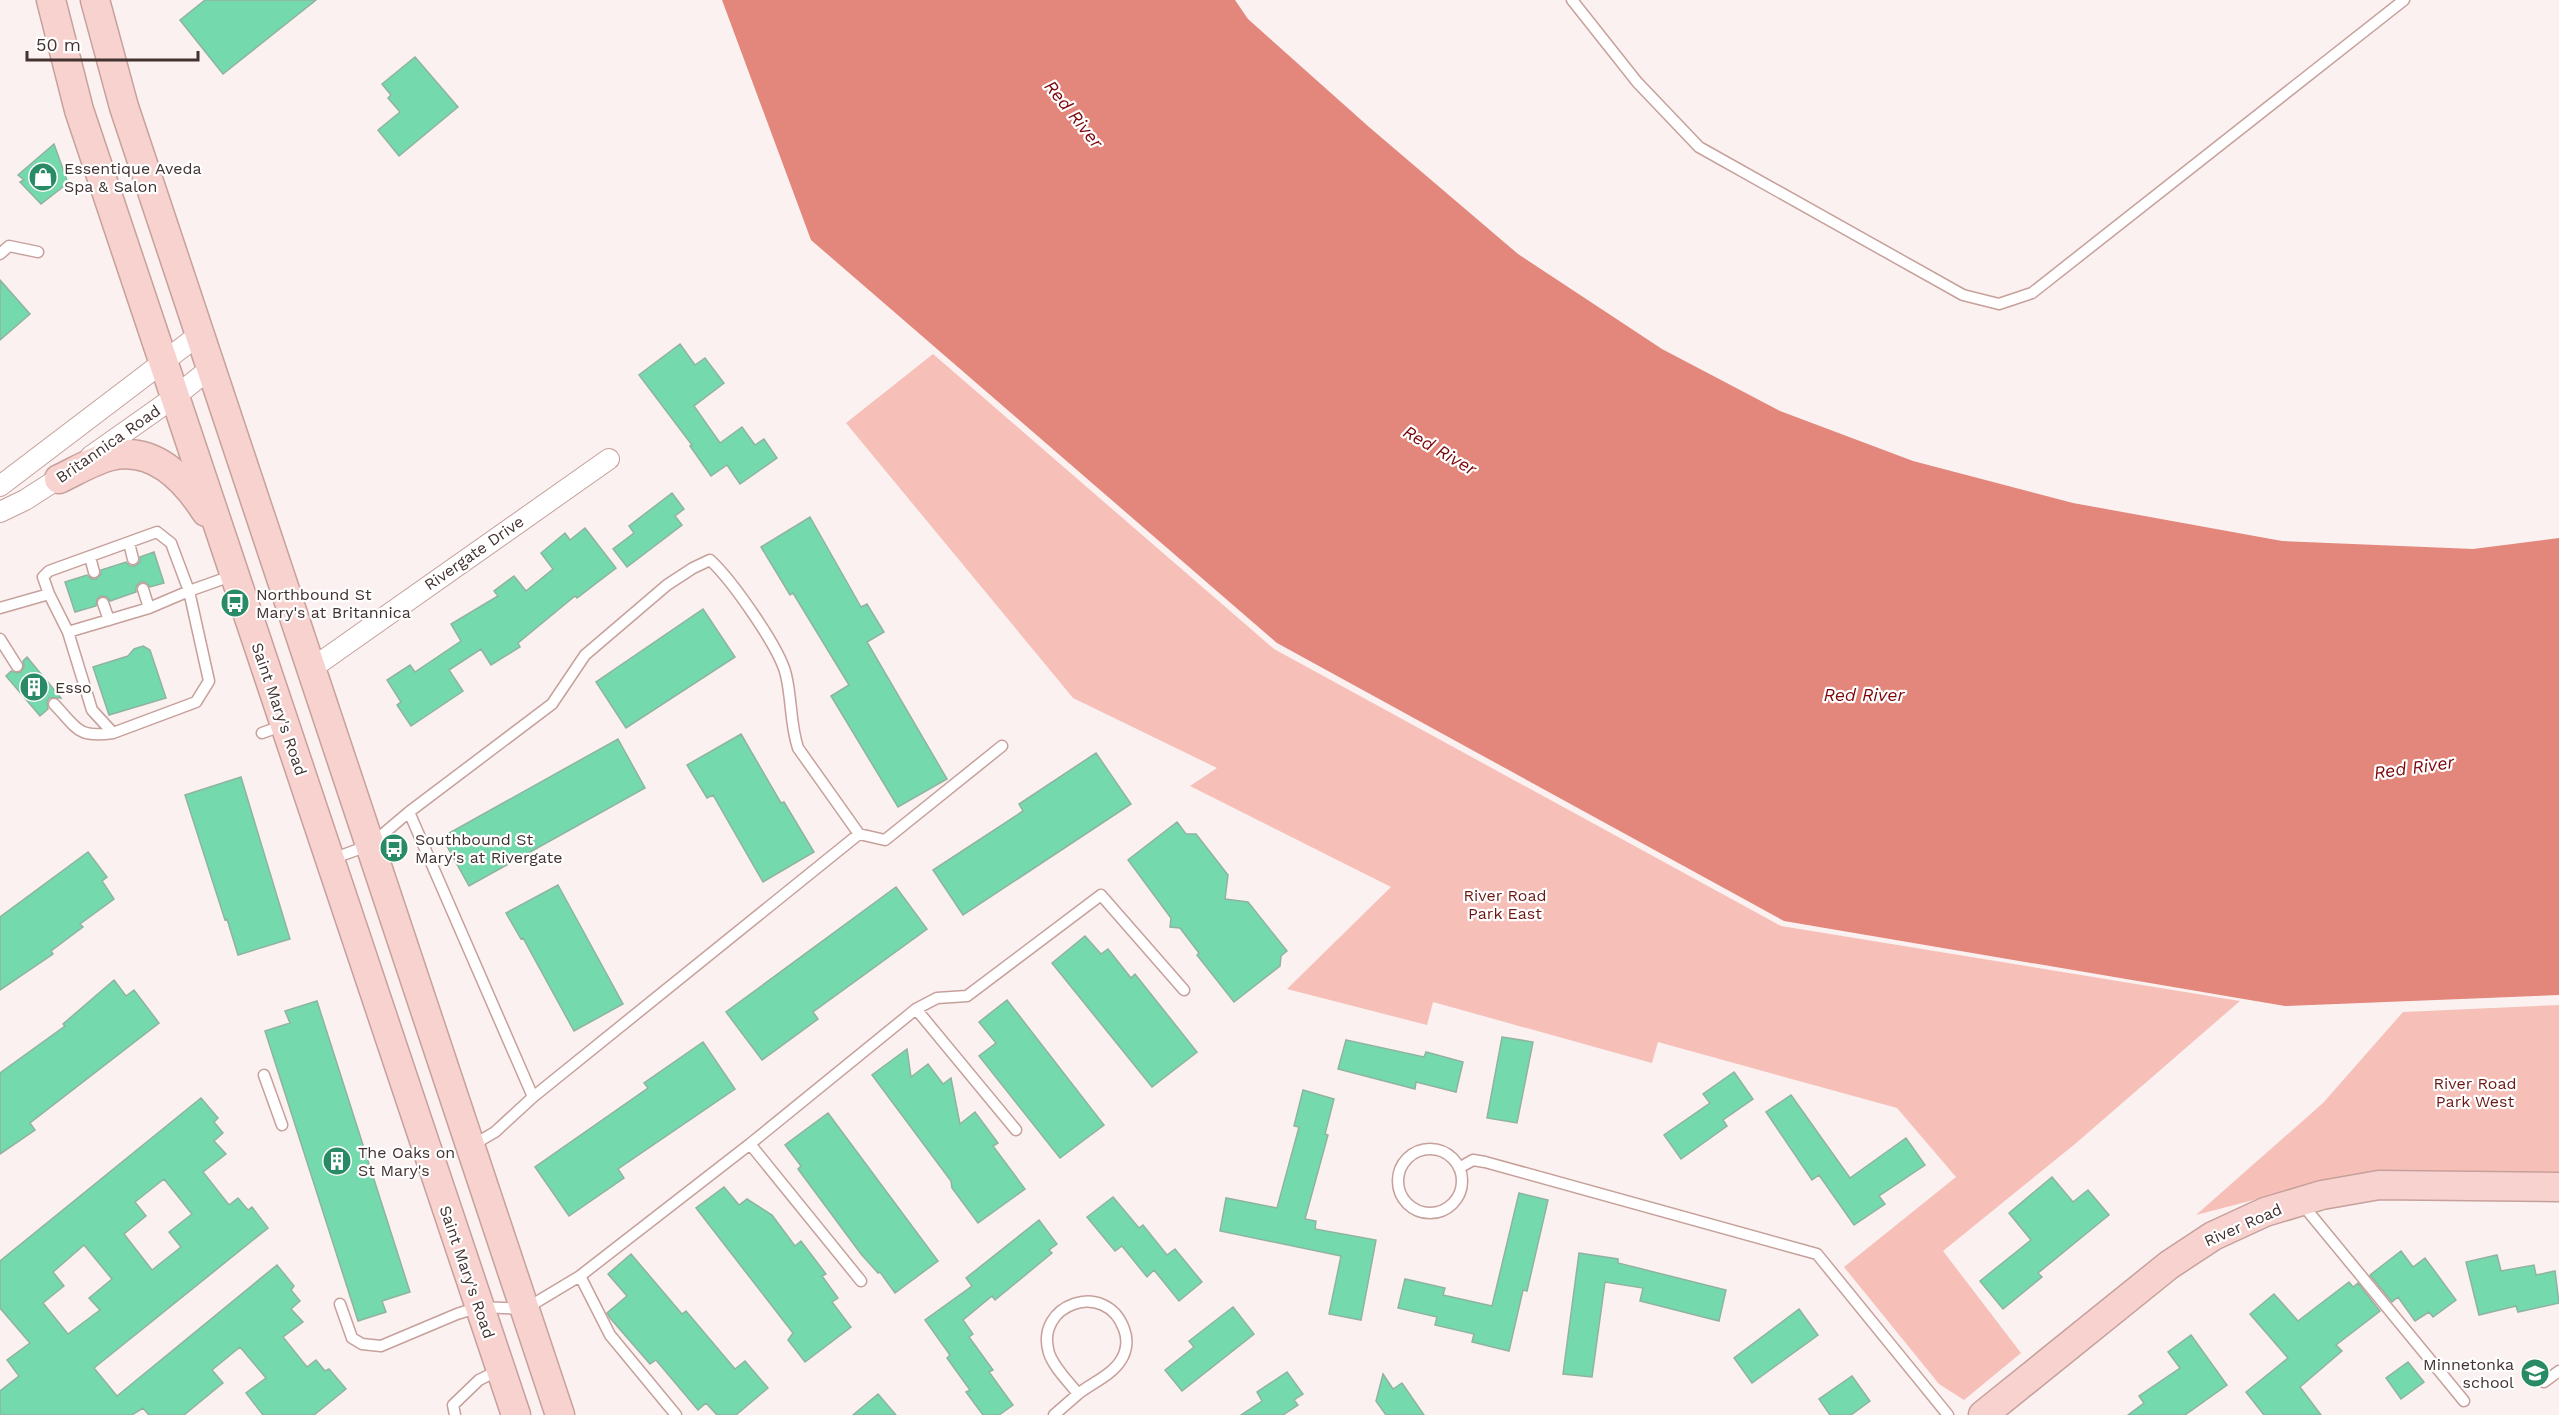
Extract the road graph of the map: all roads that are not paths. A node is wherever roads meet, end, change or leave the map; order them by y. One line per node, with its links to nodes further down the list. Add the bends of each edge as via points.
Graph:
1 (51, 0): 8 (main road, Saint Mary's Road, via 79,110)
2 (95, 0): 7 (main road, via 124,107)
3 (1572, 0): 4 (lane, via 1637,82 1699,147 1963,296 1999,304 2032,293)
4 (2404, 0)
5 (38, 252): 6 (lane, via 9,246)
6 (0, 254)
7 (200, 334): 8 (street, Britannica Road); 9 (main road)
8 (165, 361): 10 (main road, Saint Mary's Road); 13 (street, Britannica Road)
9 (212, 367): 10 (street, Britannica Road); 31 (main road)
10 (176, 396): 12 (street, Britannica Road); 15 (main road, Saint Mary's Road)
11 (609, 459): 31 (street, Rivergate Drive)
12 (59, 478): 14 (street, Britannica Road); 15 (main road, via 110,456 132,453 150,458 173,471 193,492)
13 (0, 486)
14 (0, 512)
15 (221, 535): 20 (main road, Saint Mary's Road)
16 (129, 543): 17 (lane); 18 (lane); 22 (lane, via 157,532 171,543)
17 (90, 557): 19 (lane); 23 (lane, via 49,571 43,577)
18 (133, 559)
19 (94, 572)
20 (234, 575): 22 (lane); 38 (main road, Saint Mary's Road, via 273,729)
21 (143, 589): 26 (lane)
22 (189, 591): 26 (lane); 33 (lane, via 209,681 196,702)
23 (49, 594): 25 (lane); 28 (lane)
24 (104, 603): 27 (lane)
25 (0, 608)
26 (149, 608): 27 (lane)
27 (109, 620): 28 (lane)
28 (68, 632): 33 (lane, via 92,710)
29 (0, 639): 30 (lane)
30 (17, 666)
31 (311, 669): 37 (main road)
32 (54, 704): 33 (lane, via 80,732 92,736)
33 (113, 733)
34 (1002, 746): 36 (lane, via 885,840)
35 (409, 812): 36 (lane, via 552,704 585,655 666,585 710,560 725,574 781,659 798,748); 37 (lane); 42 (lane)
36 (859, 834): 42 (lane)
37 (370, 845): 38 (lane); 46 (main road)
38 (330, 859): 53 (main road, Saint Mary's Road)
39 (1184, 990): 40 (lane, via 1101,895 967,996 937,998)
40 (916, 1009): 44 (lane); 45 (lane)
41 (264, 1075): 43 (lane)
42 (533, 1097): 46 (lane, via 495,1132)
43 (282, 1125)
44 (1016, 1130)
45 (750, 1144): 50 (lane); 51 (lane)
46 (470, 1146): 54 (main road)
47 (1459, 1168): 47 (lane, via 1444,1153 1423,1150 1405,1161 1398,1180 1399,1191 1420,1212 1441,1211 1457,1198 1461,1189); 65 (lane, via 1473,1160 1485,1162 1817,1254)
48 (2559, 1187): 49 (main road, River Road, via 2379,1185)
49 (2300, 1201): 59 (lane); 66 (main road, River Road, via 2213,1236 2169,1265)
50 (580, 1276): 54 (lane); 63 (lane, via 610,1335)
51 (861, 1281)
52 (340, 1304): 53 (lane, via 352,1338 362,1344 381,1346)
53 (479, 1307): 54 (lane); 55 (main road, Saint Mary's Road)
54 (525, 1309): 62 (main road)
55 (500, 1369): 60 (lane, via 479,1380 453,1405); 61 (main road, Saint Mary's Road)
56 (2559, 1371): 57 (lane)
57 (2544, 1382)
58 (1078, 1394): 58 (lane, via 1114,1369 1126,1347 1124,1328 1113,1311 1089,1301 1077,1302 1055,1317 1047,1341 1056,1365); 64 (lane)
59 (2464, 1401)
60 (455, 1415)
61 (516, 1415)
62 (560, 1415)
63 (676, 1415)
64 (1054, 1415)
65 (1948, 1415)
66 (1983, 1415)

